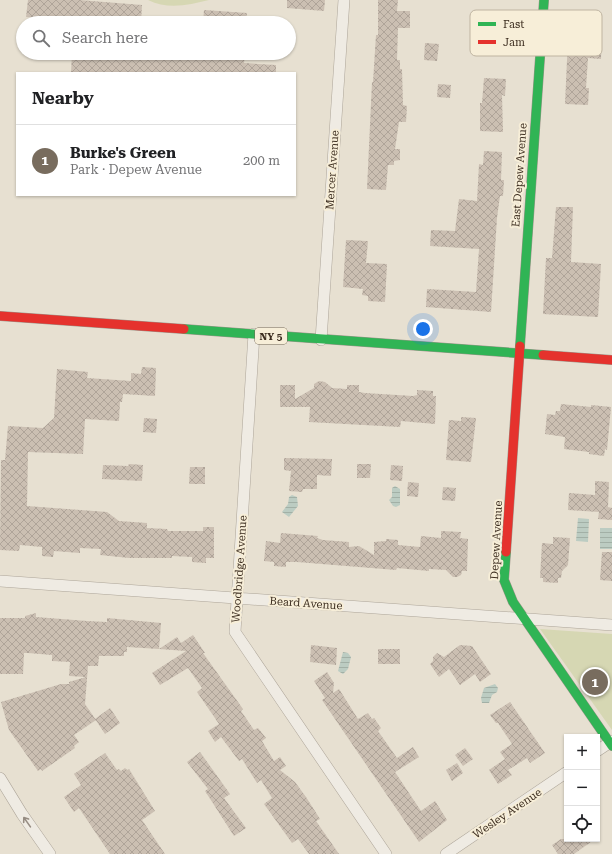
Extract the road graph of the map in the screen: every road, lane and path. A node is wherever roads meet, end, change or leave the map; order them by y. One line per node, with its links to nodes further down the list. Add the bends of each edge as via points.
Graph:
1 (344, 0): 7 (street, Mercer Avenue)
2 (544, 0): 3 (street, East Depew Avenue)
3 (543, 10)
4 (540, 56): 8 (street, East Depew Avenue)
5 (0, 316): 6 (street, NY 5)
6 (254, 334): 7 (street, NY 5); 11 (street, Woodbridge Avenue)
7 (321, 340): 8 (street, NY 5)
8 (520, 352): 9 (street, NY 5); 12 (street, Depew Avenue, via 504,580 513,602)
9 (612, 360)
10 (0, 581): 11 (street, Beard Avenue)
11 (237, 598): 12 (street, Beard Avenue); 19 (street, Woodbridge Avenue, via 235,632)
12 (525, 619): 13 (street, Beard Avenue); 14 (street, Depew Avenue)
13 (612, 625)
14 (611, 743): 15 (street)
15 (600, 749)
16 (564, 774): 20 (street, Wesley Avenue)
17 (0, 778): 18 (street, one-way to 17)
18 (50, 854)
19 (386, 854)
20 (446, 854)

